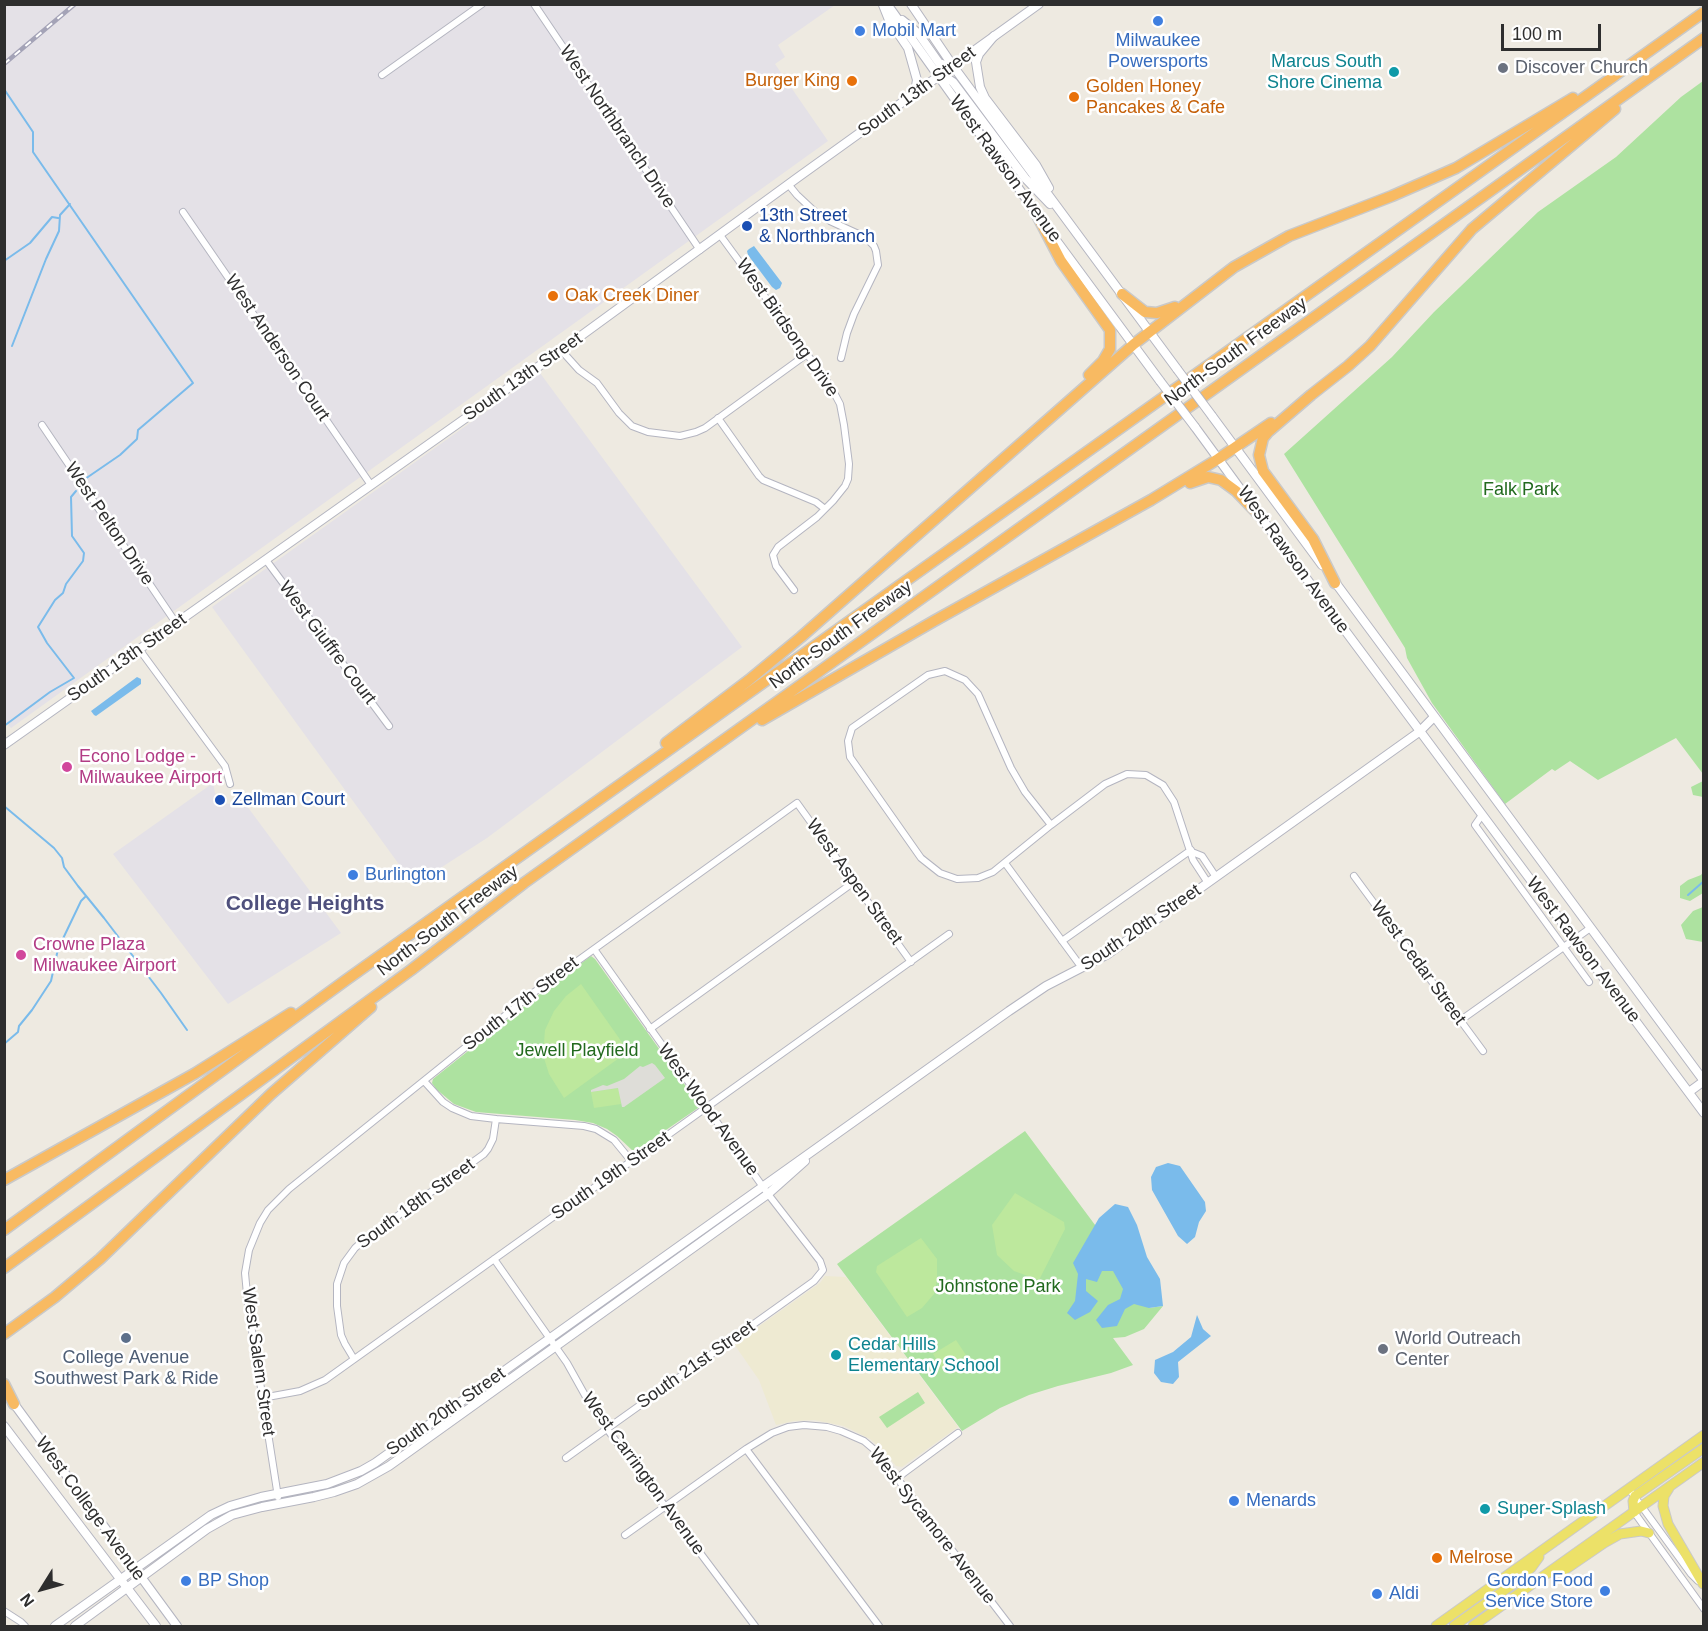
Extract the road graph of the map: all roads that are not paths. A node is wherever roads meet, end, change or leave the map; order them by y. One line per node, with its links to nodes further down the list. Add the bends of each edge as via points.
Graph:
1 (482, 4): 13 (street)
2 (534, 4): 21 (street, West Northbranch Drive)
3 (885, 4): 7 (main road, West Rawson Avenue); 15 (main road, via 889,20 908,48 917,80)
4 (911, 4): 12 (main road, West Rawson Avenue)
5 (1039, 4): 8 (street, South 13th Street)
6 (1704, 12): 10 (highway, North-South Freeway)
7 (895, 16): 12 (main road, via 918,33 939,63); 14 (main road, West Rawson Avenue)
8 (994, 36): 12 (street, South 13th Street); 19 (main road, via 976,62 981,92 1036,165)
9 (1704, 38): 11 (highway, North-South Freeway)
10 (1648, 52): 23 (highway, via 1456,168 1289,236 1234,267); 49 (highway, North-South Freeway)
11 (1683, 52): 29 (highway, via 1472,229 1370,346); 48 (highway, North-South Freeway)
12 (953, 66): 14 (street, South 13th Street); 19 (main road, West Rawson Avenue)
13 (382, 75)
14 (938, 76): 15 (street, South 13th Street); 18 (main road, West Rawson Avenue); 19 (main road, via 953,82 1025,178)
15 (915, 92): 16 (street, South 13th Street)
16 (788, 184): 20 (street, South 13th Street); 28 (street, via 807,205 865,237 876,252 878,265 854,314)
17 (183, 212): 35 (street, West Anderson Court)
18 (1036, 213): 25 (main road, West Rawson Avenue); 31 (highway, via 1061,261 1106,322 1110,335 1110,349 1103,361)
19 (1063, 215): 22 (main road, West Rawson Avenue)
20 (720, 235): 21 (street, South 13th Street); 27 (street, West Birdsong Drive)
21 (700, 250): 26 (street, South 13th Street)
22 (1122, 294): 23 (highway, via 1151,313); 24 (main road, West Rawson Avenue)
23 (1189, 300): 24 (highway)
24 (1150, 332): 25 (highway); 33 (main road, West Rawson Avenue, bridge)
25 (1134, 344): 31 (highway); 34 (main road, West Rawson Avenue, bridge)
26 (561, 351): 30 (street, via 597,383 632,426 680,436 705,428); 35 (street, South 13th Street)
27 (807, 354): 30 (street); 37 (street, West Birdsong Drive, via 836,395 849,464 848,479)
28 (842, 358)
29 (1311, 395): 33 (highway); 40 (highway, via 1268,432 1261,443 1260,460 1263,471 1312,539)
30 (718, 418): 37 (street, via 763,480)
31 (1049, 418): 49 (highway, via 801,637 656,751)
32 (42, 425): 42 (street, West Pelton Drive)
33 (1235, 448): 34 (highway); 40 (main road, West Rawson Avenue)
34 (1218, 459): 36 (highway); 38 (main road, West Rawson Avenue)
35 (370, 485): 39 (street, South 13th Street)
36 (1151, 500): 38 (highway, via 1199,479 1215,478 1236,491); 48 (highway)
37 (825, 509): 41 (street, West Birdsong Drive, via 774,551 776,566)
38 (1260, 516): 46 (main road, West Rawson Avenue)
39 (266, 560): 42 (street, South 13th Street); 45 (street, West Giuffre Court)
40 (1335, 583): 44 (main road, West Rawson Avenue)
41 (794, 590)
42 (176, 623): 43 (street, South 13th Street)
43 (140, 649): 47 (street, South 13th Street); 50 (street, via 225,765)
44 (1434, 717): 46 (street, South 20th Street); 60 (main road, West Rawson Avenue)
45 (389, 726)
46 (1419, 732): 52 (main road, West Rawson Avenue); 57 (street, South 20th Street)
47 (4, 745)
48 (696, 759): 68 (highway, North-South Freeway)
49 (624, 782): 69 (highway, North-South Freeway)
50 (230, 784)
51 (797, 803): 58 (street, West Aspen Street); 65 (street, South 17th Street)
52 (1482, 815): 62 (main road, West Rawson Avenue); 64 (street, via 1475,825)
53 (1050, 825): 54 (street, via 1106,784 1127,774 1146,775 1163,784 1174,802); 55 (street); 55 (street, via 1025,792 978,694 965,680 945,671 928,675 852,728 848,741 850,757 921,858 940,873 957,879 978,878)
54 (1192, 851): 57 (street, via 1202,856); 59 (street); 63 (street)
55 (1005, 863): 63 (street)
56 (1354, 876): 71 (street, West Cedar Street)
57 (1216, 877): 59 (street, South 20th Street)
58 (854, 882): 66 (street, West Aspen Street); 72 (street)
59 (1208, 883): 67 (street, South 20th Street)
60 (1590, 928): 62 (street); 75 (main road, West Rawson Avenue)
61 (949, 934): 66 (street, South 19th Street)
62 (1575, 939): 64 (street); 76 (main road, West Rawson Avenue)
63 (1062, 941): 67 (street)
64 (1564, 947): 70 (street); 71 (street)
65 (594, 949): 72 (street, West Wood Avenue); 74 (street, South 17th Street)
66 (911, 962): 77 (street, South 19th Street)
67 (1082, 968): 82 (street, South 20th Street, via 1037,992 814,1151)
68 (411, 970): 86 (highway, North-South Freeway); 88 (highway, via 271,1094 100,1260)
69 (345, 980): 81 (highway, via 194,1074); 84 (highway, North-South Freeway)
70 (1589, 982)
71 (1461, 1020): 73 (street, West Cedar Street)
72 (650, 1029): 77 (street, West Wood Avenue)
73 (1483, 1051)
74 (424, 1081): 79 (street, via 452,1108 471,1116); 83 (street, South 17th Street, via 289,1189)
75 (1704, 1082): 76 (main road)
76 (1689, 1092): 78 (main road, West Rawson Avenue)
77 (707, 1108): 80 (street, South 19th Street); 82 (street, West Wood Avenue)
78 (1704, 1113)
79 (496, 1119): 80 (street, via 584,1125 614,1140); 91 (street, South 18th Street, via 493,1139 484,1154 364,1240 344,1263 337,1284 337,1306 341,1335)
80 (632, 1162): 85 (street, South 19th Street)
81 (4, 1180)
82 (766, 1190): 87 (street, West Wood Avenue); 89 (street, South 20th Street); 90 (street, South 20th Street)
83 (260, 1223): 94 (street, West Salem Street, via 245,1273)
84 (4, 1230)
85 (494, 1259): 89 (street, West Carrington Avenue); 91 (street, South 19th Street)
86 (4, 1268)
87 (823, 1270): 97 (street, South 21st Street, via 814,1281)
88 (4, 1337)
89 (550, 1338): 90 (street, West Carrington Avenue); 107 (street, South 20th Street, via 361,1471 327,1484)
90 (555, 1346): 97 (street, West Carrington Avenue); 108 (street, South 20th Street, via 374,1475 345,1489)
91 (354, 1359): 94 (street, South 19th Street, via 310,1388)
92 (4, 1384): 95 (highway)
93 (4, 1391): 95 (main road, West College Avenue)
94 (262, 1398): 107 (street, West Salem Street)
95 (14, 1404): 114 (main road, West College Avenue)
96 (4, 1426): 116 (main road, West College Avenue)
97 (607, 1429): 102 (street, South 21st Street); 109 (street, West Carrington Avenue)
98 (958, 1433): 104 (street)
99 (1704, 1435): 106 (main road)
100 (1704, 1448): 106 (main road)
101 (746, 1449): 104 (street, West Sycamore Avenue, via 788,1427 826,1427 864,1442); 109 (street, West Sycamore Avenue); 128 (street)
102 (566, 1458)
103 (1704, 1462): 105 (main road)
104 (897, 1478): 129 (street, West Sycamore Avenue)
105 (1670, 1486): 110 (main road); 118 (main road, via 1663,1506 1668,1524)
106 (1632, 1493): 110 (main road); 113 (main road)
107 (277, 1494): 108 (street, West Salem Street); 114 (street, South 20th Street, via 211,1515)
108 (279, 1503): 115 (street, South 20th Street, via 232,1515)
109 (665, 1506): 112 (street, West Sycamore Avenue); 127 (street, West Carrington Avenue)
110 (1638, 1509): 111 (street); 117 (main road); 118 (street)
111 (1649, 1533): 117 (main road, via 1620,1534 1566,1569); 120 (street)
112 (625, 1535)
113 (1542, 1552): 130 (main road); 131 (main road, via 1513,1584)
114 (134, 1569): 115 (main road, West College Avenue); 116 (street, South 20th Street)
115 (141, 1578): 119 (street, South 20th Street); 126 (main road, West College Avenue)
116 (121, 1579): 119 (main road, West College Avenue); 123 (street, South 20th Street)
117 (1535, 1583): 132 (main road)
118 (1703, 1585)
119 (128, 1588): 124 (street, South 20th Street); 125 (main road, West College Avenue)
120 (1704, 1609)
121 (4, 1611): 122 (street)
122 (25, 1626)
123 (55, 1626)
124 (75, 1626)
125 (156, 1626)
126 (177, 1626)
127 (755, 1626)
128 (879, 1626)
129 (1010, 1626)
130 (1437, 1626)
131 (1455, 1626)
132 (1473, 1626)

